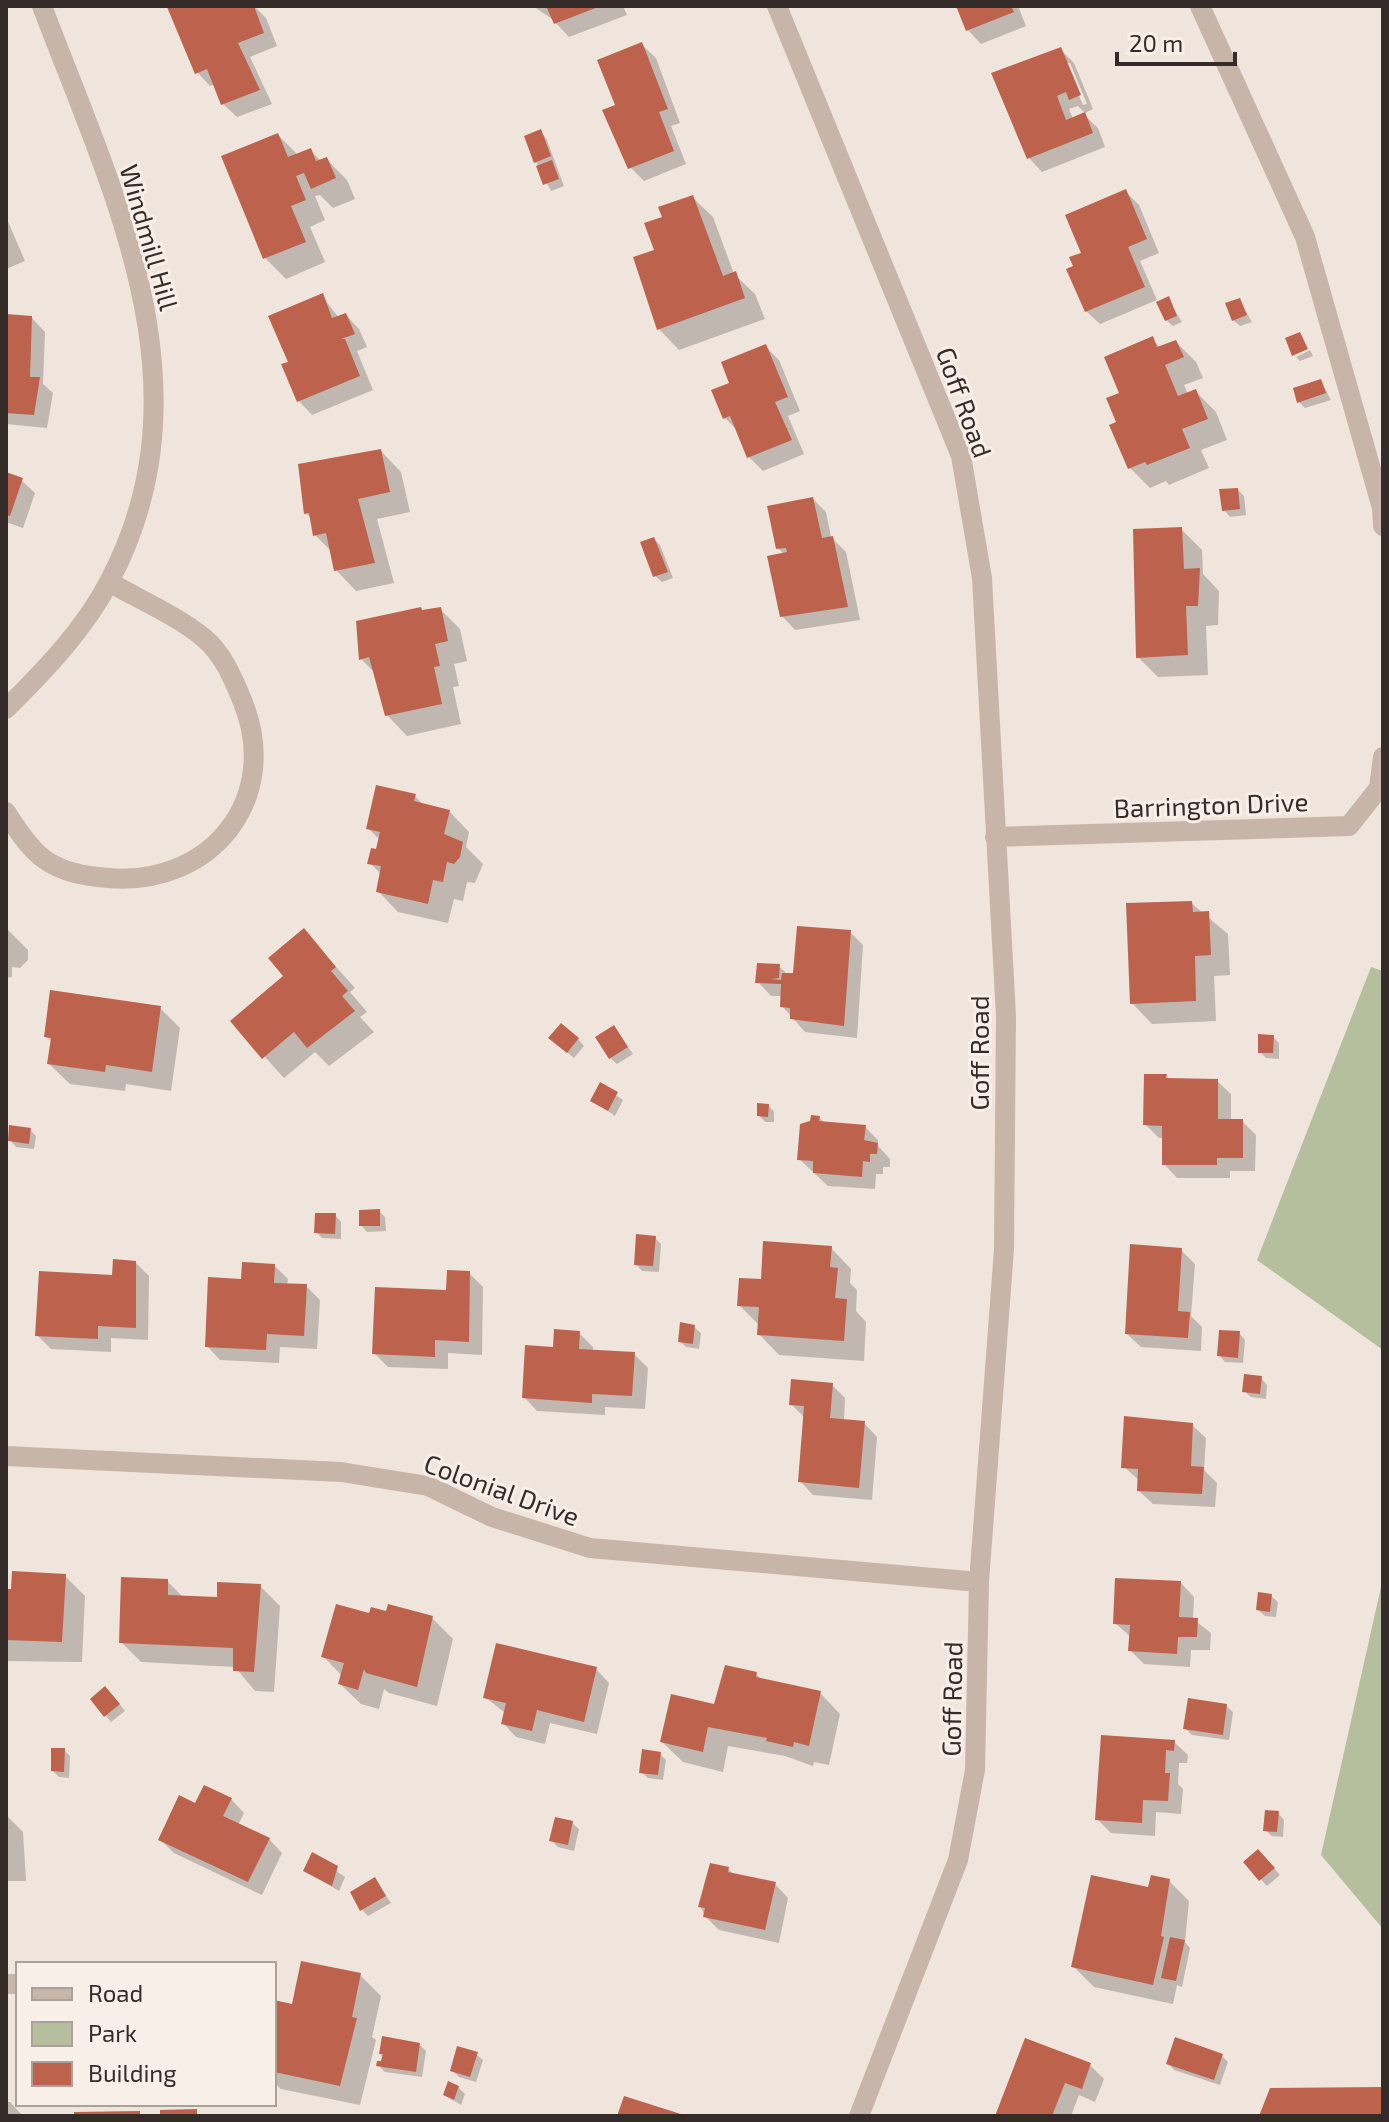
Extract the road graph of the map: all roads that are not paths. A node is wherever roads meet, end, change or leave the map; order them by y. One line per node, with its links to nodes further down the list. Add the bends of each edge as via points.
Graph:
1 (42, 6): 5 (street, Windmill Hill, via 119,204 147,310 155,416 142,499)
2 (777, 6): 9 (street, Goff Road, via 961,456 982,578)
3 (1200, 6): 4 (street, via 1305,237)
4 (1383, 526)
5 (109, 582): 6 (street, Windmill Hill, via 51,665); 8 (street, via 205,639 229,670 249,717 256,768 242,811 222,841 177,870 131,880 79,876 44,859)
6 (6, 709)
7 (1383, 757): 9 (street, Barrington Drive, via 1379,788 1349,826)
8 (6, 812)
9 (995, 837): 11 (street, Goff Road, via 1006,1016 1004,1249)
10 (6, 1456): 11 (street, Colonial Drive, via 341,1472 428,1486 492,1517 590,1548)
11 (979, 1582): 12 (street, Goff Road, via 975,1770 958,1860)
12 (859, 2116)

